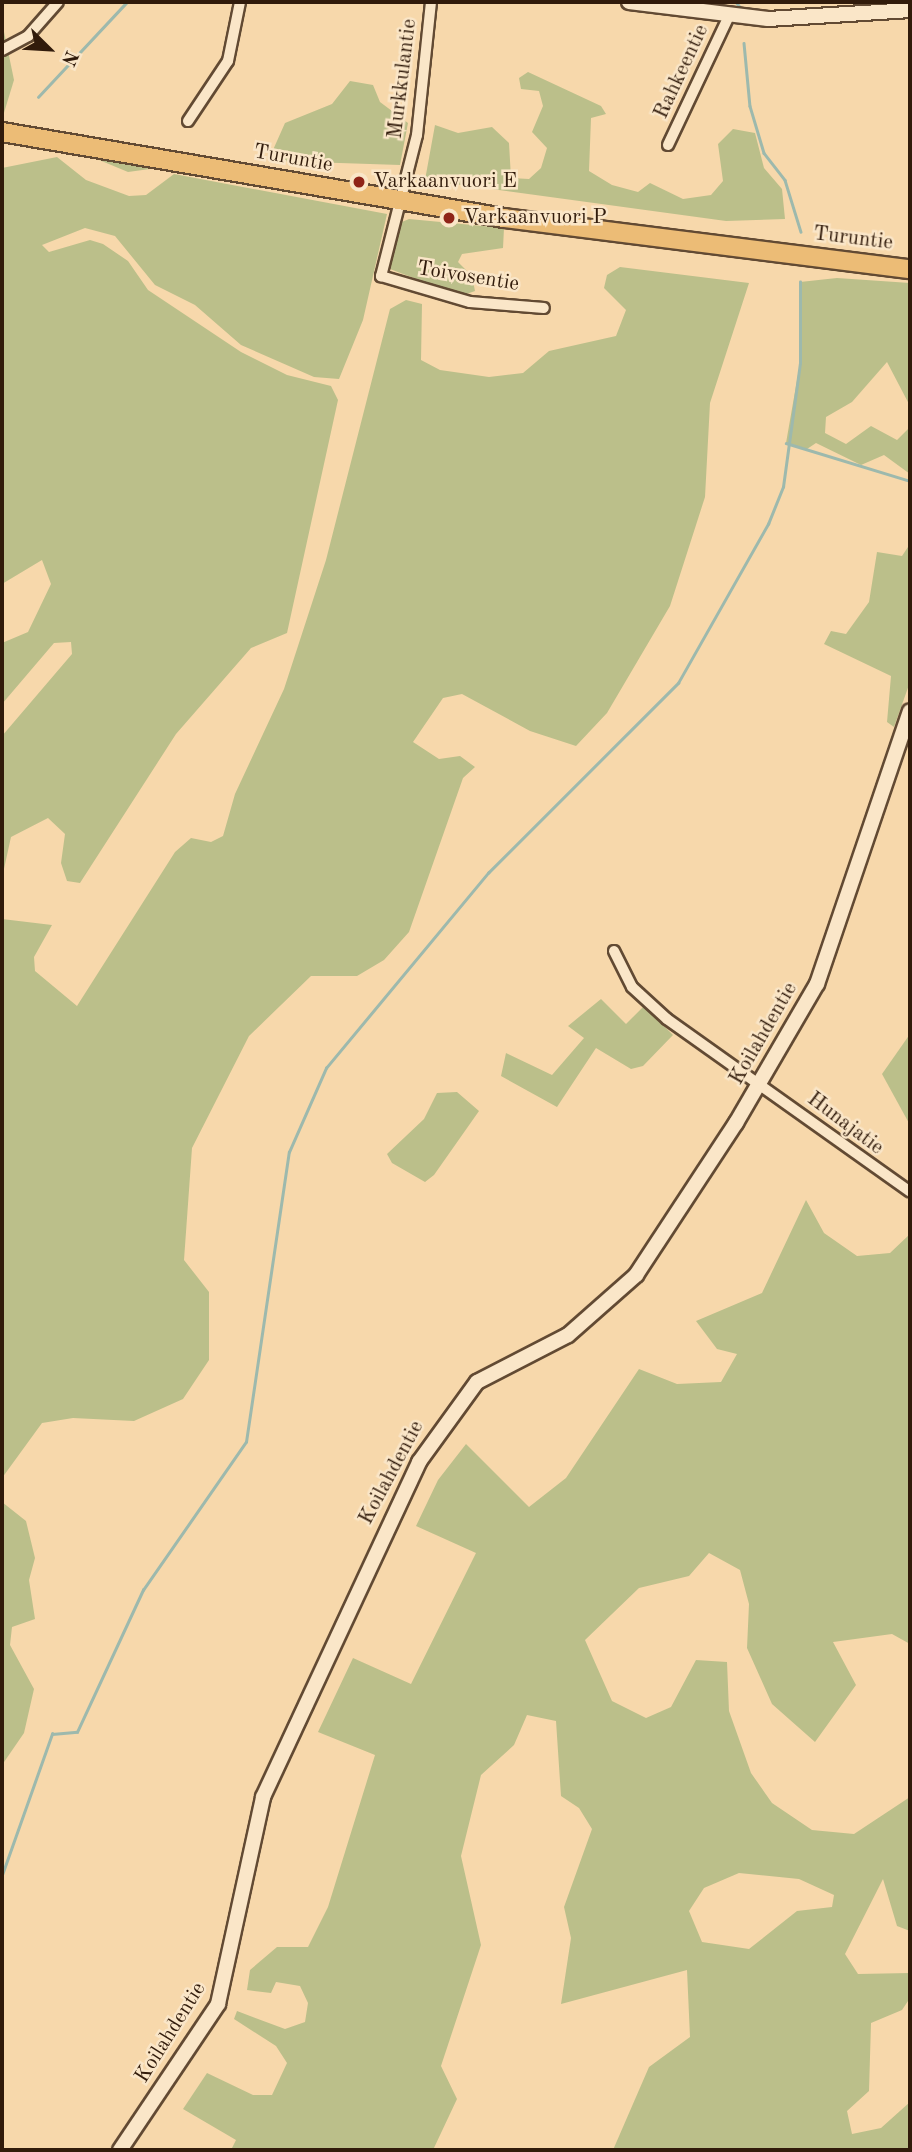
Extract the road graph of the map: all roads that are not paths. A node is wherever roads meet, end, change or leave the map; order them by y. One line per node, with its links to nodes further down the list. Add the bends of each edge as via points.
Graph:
1 (58, 2): 7 (street, via 28,36)
2 (240, 2): 8 (street, via 228,61)
3 (431, 2): 11 (street, Murkkulantie, via 417,135)
4 (629, 2): 6 (street)
5 (910, 10): 6 (street, via 810,18)
6 (729, 16): 10 (street, Rahkeentie)
7 (2, 50)
8 (188, 121)
9 (2, 132): 11 (highway, Turuntie)
10 (668, 145)
11 (400, 201): 12 (highway, Turuntie); 13 (street, Toivosentie, via 382,276 470,302)
12 (910, 269)
13 (544, 308)
14 (910, 711): 16 (street, Koilahdentie, via 841,927 817,984)
15 (614, 951): 16 (street, Hunajatie, via 636,990)
16 (760, 1084): 17 (street, Hunajatie); 18 (street, Koilahdentie, via 636,1275 568,1335 477,1382 438,1430 321,1663 263,1797 218,2004)
17 (910, 1192)
18 (120, 2150)

